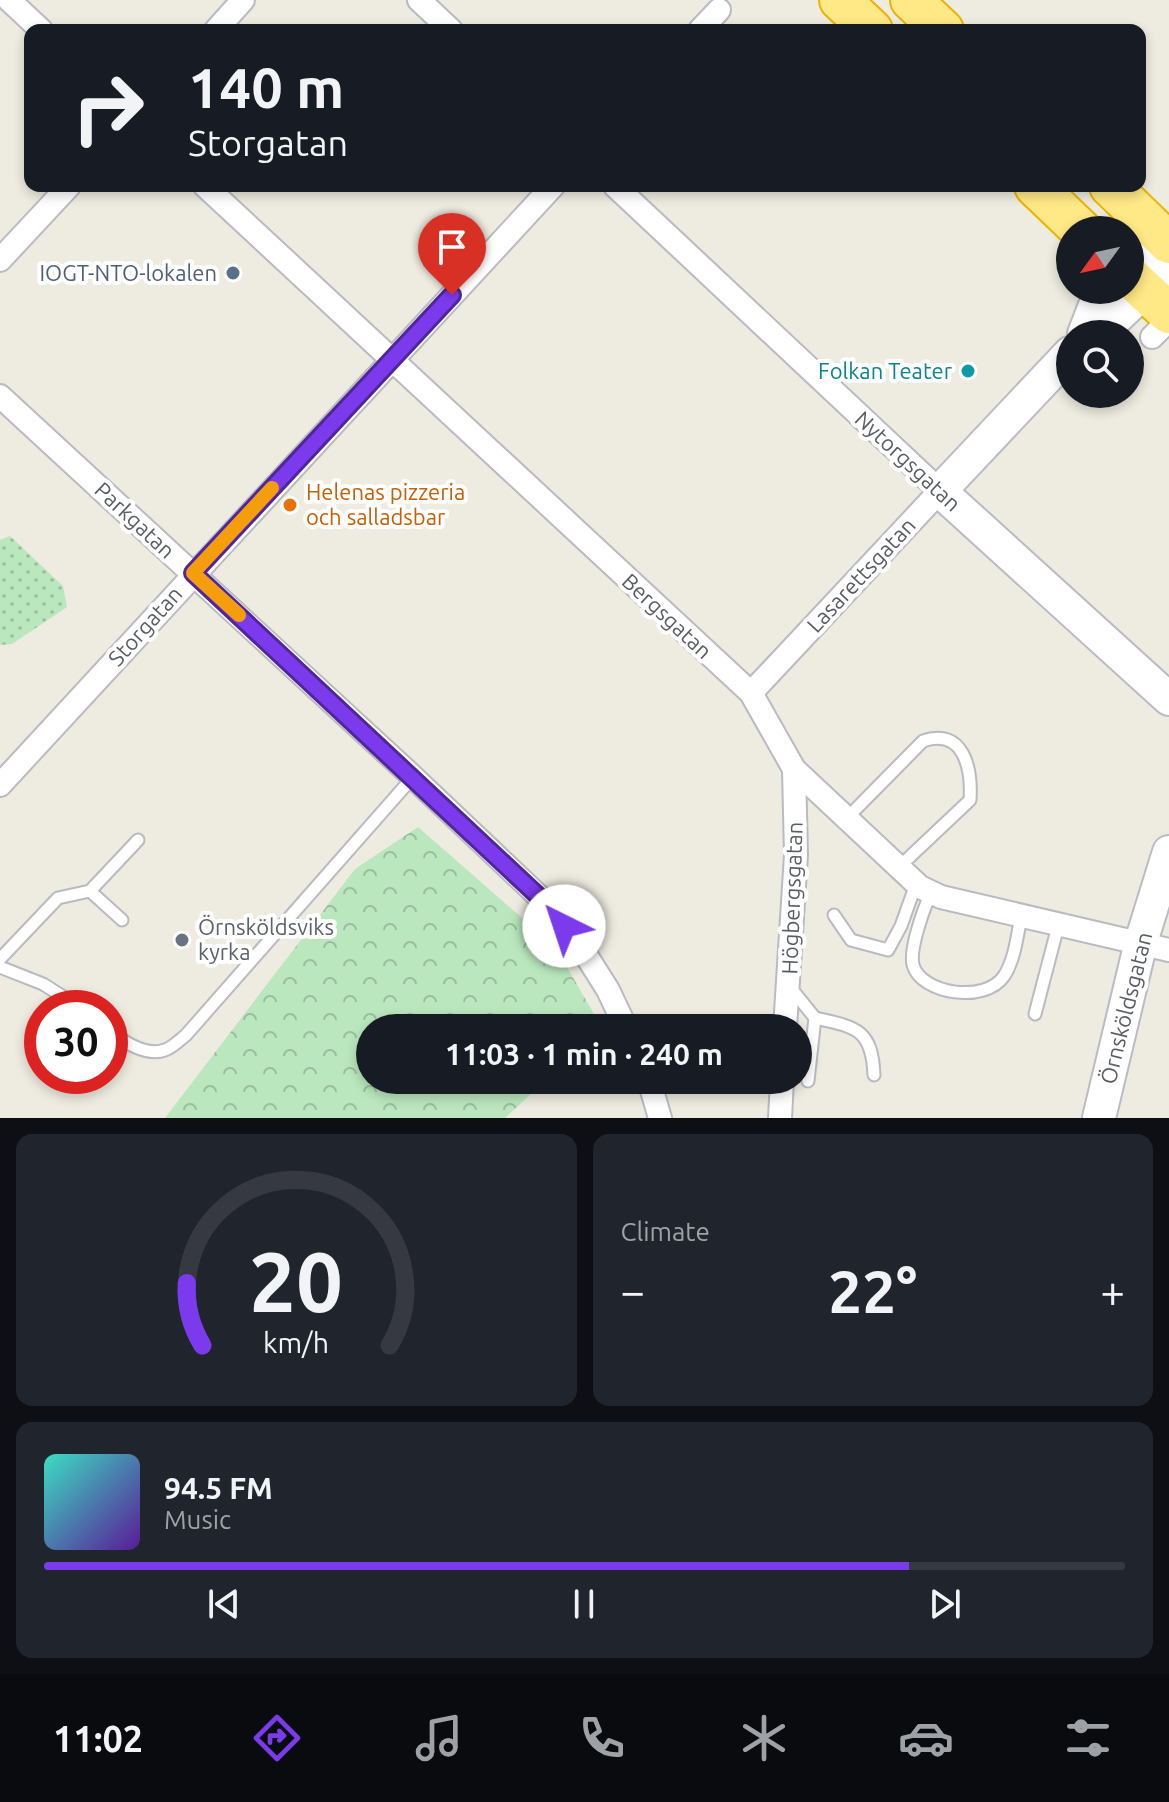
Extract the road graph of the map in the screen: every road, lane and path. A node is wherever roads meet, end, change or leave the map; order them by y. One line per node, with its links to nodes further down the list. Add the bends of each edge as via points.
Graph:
1 (9, 0): 7 (street)
2 (243, 0): 8 (street)
3 (419, 0): 9 (street)
4 (840, 0): 11 (highway)
5 (911, 0): 12 (highway)
6 (719, 10): 10 (street)
7 (35, 24)
8 (221, 24)
9 (445, 24)
10 (706, 24)
11 (866, 24)
12 (937, 24)
13 (63, 192): 20 (street)
14 (211, 192): 24 (street, Bergsgatan)
15 (547, 192): 24 (street, Storgatan)
16 (621, 192): 27 (street, Nytorgsgatan)
17 (1041, 192): 19 (highway)
18 (1113, 192): 21 (highway)
19 (1066, 216)
20 (0, 260)
21 (1152, 280): 22 (street, via 1094,308); 23 (street)
22 (1089, 320)
23 (1114, 320)
24 (391, 361): 28 (street, Storgatan); 29 (street, Bergsgatan)
25 (1056, 368): 27 (street, Lasarettsgatan)
26 (0, 396): 28 (street, Parkgatan)
27 (940, 491): 29 (street, Lasarettsgatan); 30 (street, Nytorgsgatan)
28 (193, 573): 32 (street, Parkgatan); 33 (street, Storgatan)
29 (751, 693): 31 (street, Bergsgatan)
30 (1169, 699)
31 (794, 769): 34 (street, Bergsgatan); 47 (street, Högbergsgatan, via 796,855)
32 (413, 777): 49 (street, Parkgatan, via 550,907 579,944); 53 (lane, via 186,1035 167,1050 153,1052)
33 (0, 785)
34 (847, 818): 37 (street, Bergsgatan); 37 (lane, via 923,741 946,739 959,748 968,762 970,800)
35 (138, 840): 39 (lane)
36 (1169, 852): 44 (street, Örnsköldsgatan)
37 (898, 868): 38 (street, Bergsgatan)
38 (924, 888): 40 (lane, via 888,950 851,940); 41 (street, Bergsgatan); 41 (lane, via 912,963 934,985 963,995 986,990 1003,978)
39 (90, 891): 42 (lane); 45 (lane, via 58,898)
40 (834, 915)
41 (1021, 917): 43 (street, Bergsgatan)
42 (122, 920)
43 (1058, 926): 44 (street, Bergsgatan); 51 (lane)
44 (1155, 946): 60 (street, Örnsköldsgatan)
45 (0, 959)
46 (0, 967): 48 (lane)
47 (788, 985): 50 (street, Högbergsgatan); 52 (lane)
48 (52, 990)
49 (619, 1014)
50 (786, 1014)
51 (1035, 1014)
52 (815, 1018): 54 (lane); 55 (lane, via 848,1025 867,1038)
53 (128, 1044)
54 (812, 1045)
55 (874, 1075)
56 (653, 1094): 58 (street)
57 (781, 1094): 59 (street)
58 (660, 1118)
59 (780, 1118)
60 (1099, 1118)

